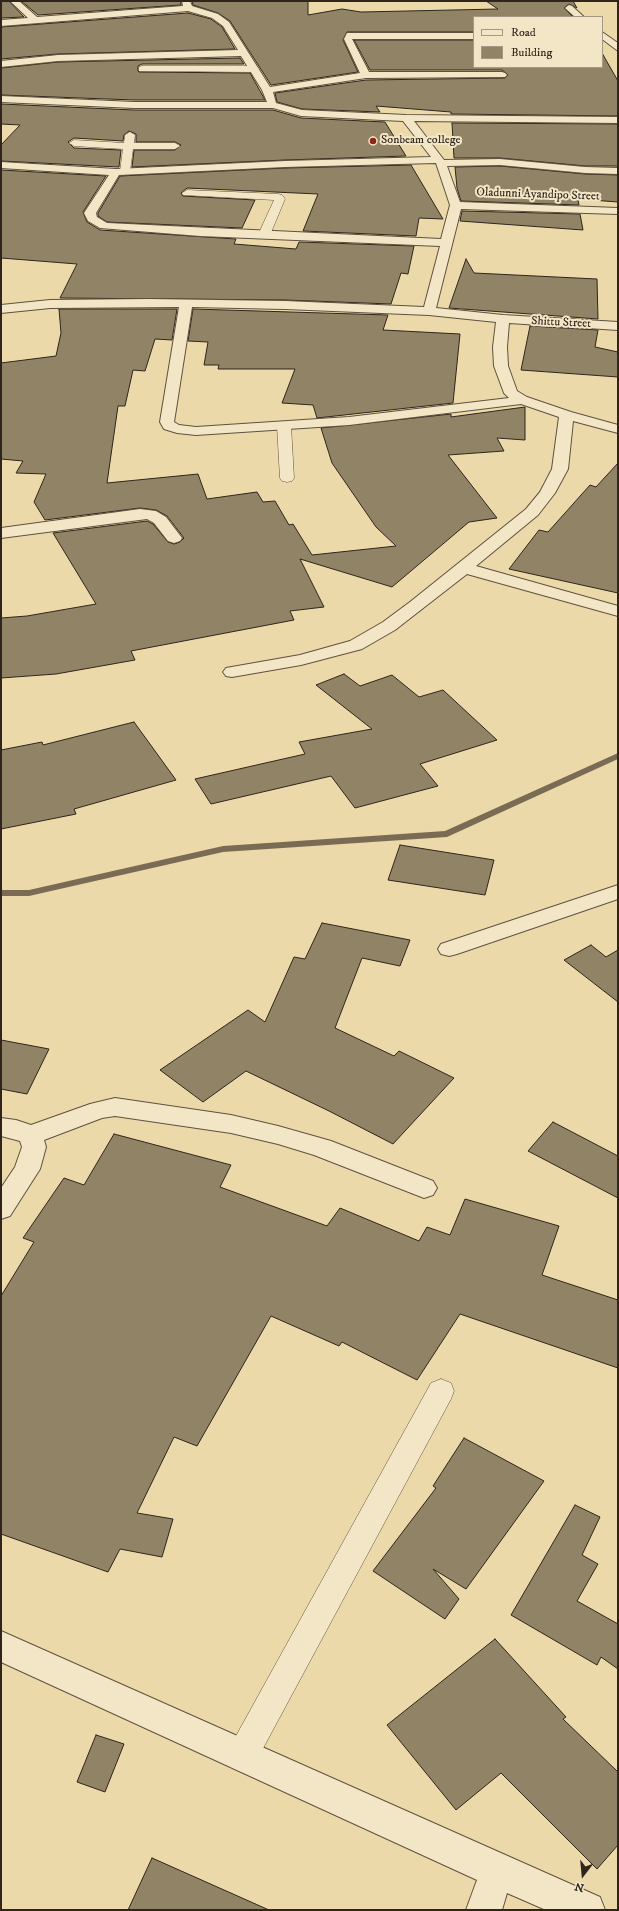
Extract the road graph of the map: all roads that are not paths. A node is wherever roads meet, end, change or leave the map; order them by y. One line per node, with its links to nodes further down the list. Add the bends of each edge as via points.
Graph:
1 (14, 1): 5 (street)
2 (187, 5): 5 (street); 10 (street, via 215,16 226,24)
3 (569, 8): 4 (street)
4 (579, 16)
5 (34, 20): 6 (street)
6 (1, 23)
7 (473, 36): 14 (street, via 350,36 348,38)
8 (603, 36): 9 (street)
9 (618, 48)
10 (244, 53): 11 (street, via 58,58); 13 (street)
11 (1, 64)
12 (142, 69): 13 (lane)
13 (255, 69): 16 (street)
14 (366, 75): 15 (street); 16 (street)
15 (502, 75)
16 (267, 90): 18 (street)
17 (1, 99): 18 (street, via 134,105)
18 (273, 105): 19 (street, via 301,112)
19 (406, 118): 20 (street); 24 (street)
20 (618, 120)
21 (129, 140): 22 (lane); 23 (lane); 26 (lane)
22 (74, 143)
23 (175, 146)
24 (440, 162): 26 (street, via 285,164); 27 (street, via 500,162); 29 (street)
25 (1, 165): 26 (street)
26 (121, 171): 31 (street, via 90,213 92,219 104,226)
27 (618, 171)
28 (187, 193): 31 (lane, via 278,197 280,199)
29 (456, 205): 30 (street, Oladunni Ayandipo Street); 32 (street)
30 (618, 211)
31 (264, 235): 32 (street)
32 (447, 243): 35 (street)
33 (186, 304): 34 (street, Shittu Street, via 50,304); 35 (street, Shittu Street); 40 (street, via 167,422 170,426 196,431)
34 (1, 309)
35 (429, 311): 36 (street, Shittu Street)
36 (503, 320): 37 (street, Shittu Street); 38 (street, via 501,366 511,392)
37 (618, 326)
38 (522, 400): 39 (street); 40 (street, via 427,413)
39 (566, 415): 41 (street); 45 (street, via 560,469 547,493 532,512)
40 (284, 426): 42 (lane)
41 (618, 429)
42 (288, 478)
43 (1, 533): 44 (street, via 150,514 160,520)
44 (174, 538)
45 (463, 568): 46 (street); 47 (street, via 389,626 356,644 301,660)
46 (618, 611)
47 (232, 672)
48 (618, 892): 49 (street)
49 (450, 949)
50 (1, 1127): 51 (street, via 16,1129)
51 (30, 1135): 52 (street, via 99,1110 129,1108 231,1124 278,1135 322,1148); 53 (street, via 34,1148 27,1169)
52 (424, 1188)
53 (1, 1209)
54 (441, 1391): 56 (lane)
55 (1, 1646): 56 (street)
56 (242, 1756): 57 (street)
57 (497, 1872): 58 (street); 59 (street)
58 (484, 1910)
59 (587, 1910)

